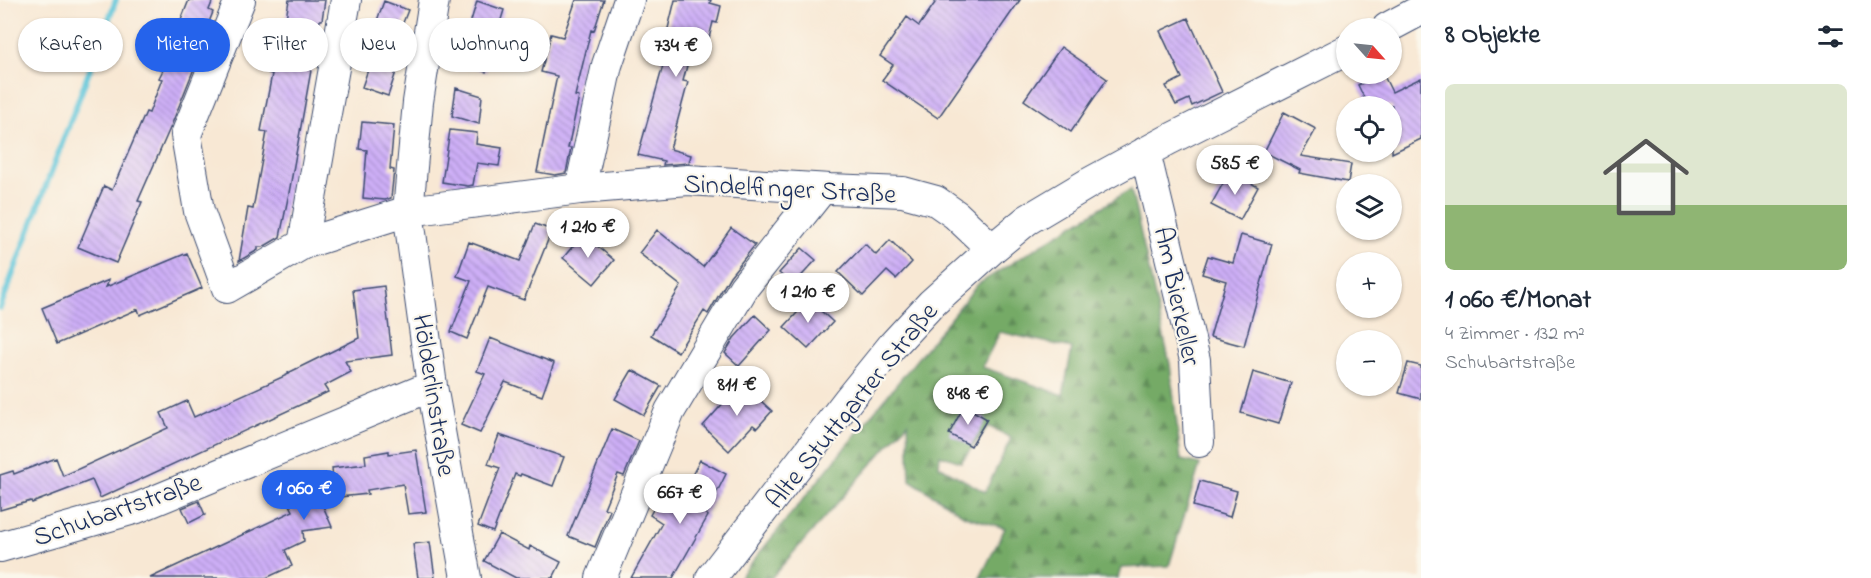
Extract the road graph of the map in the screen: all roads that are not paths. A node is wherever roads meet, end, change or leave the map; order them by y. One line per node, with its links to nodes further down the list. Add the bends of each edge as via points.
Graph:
1 (240, 0): 12 (street, Sindelfinger Straße, via 186,135 199,211 227,288)
2 (346, 0): 12 (street)
3 (434, 0): 11 (street, Hölderlinstraße, via 418,102)
4 (629, 0): 9 (street, via 607,65)
5 (1421, 10): 6 (street)
6 (1402, 20)
7 (1336, 56): 8 (street, Alte Stuttgarter Straße)
8 (1145, 152): 13 (street, Alte Stuttgarter Straße, via 1027,220); 15 (street, Am Bierkeller, via 1196,360)
9 (580, 189): 10 (street, Sindelfinger Straße, via 688,180); 11 (street, Sindelfinger Straße)
10 (822, 189): 13 (street, Sindelfinger Straße, via 903,192 936,201); 18 (street, via 744,286 670,411)
11 (408, 211): 12 (street, Sindelfinger Straße); 14 (street, Hölderlinstraße)
12 (303, 244)
13 (992, 249): 19 (street, Alte Stuttgarter Straße, via 892,346)
14 (432, 386): 16 (street, Schubartstraße, via 137,508); 17 (street, Hölderlinstraße)
15 (1199, 442)
16 (0, 548)
17 (466, 578)
18 (601, 578)
19 (711, 578)

